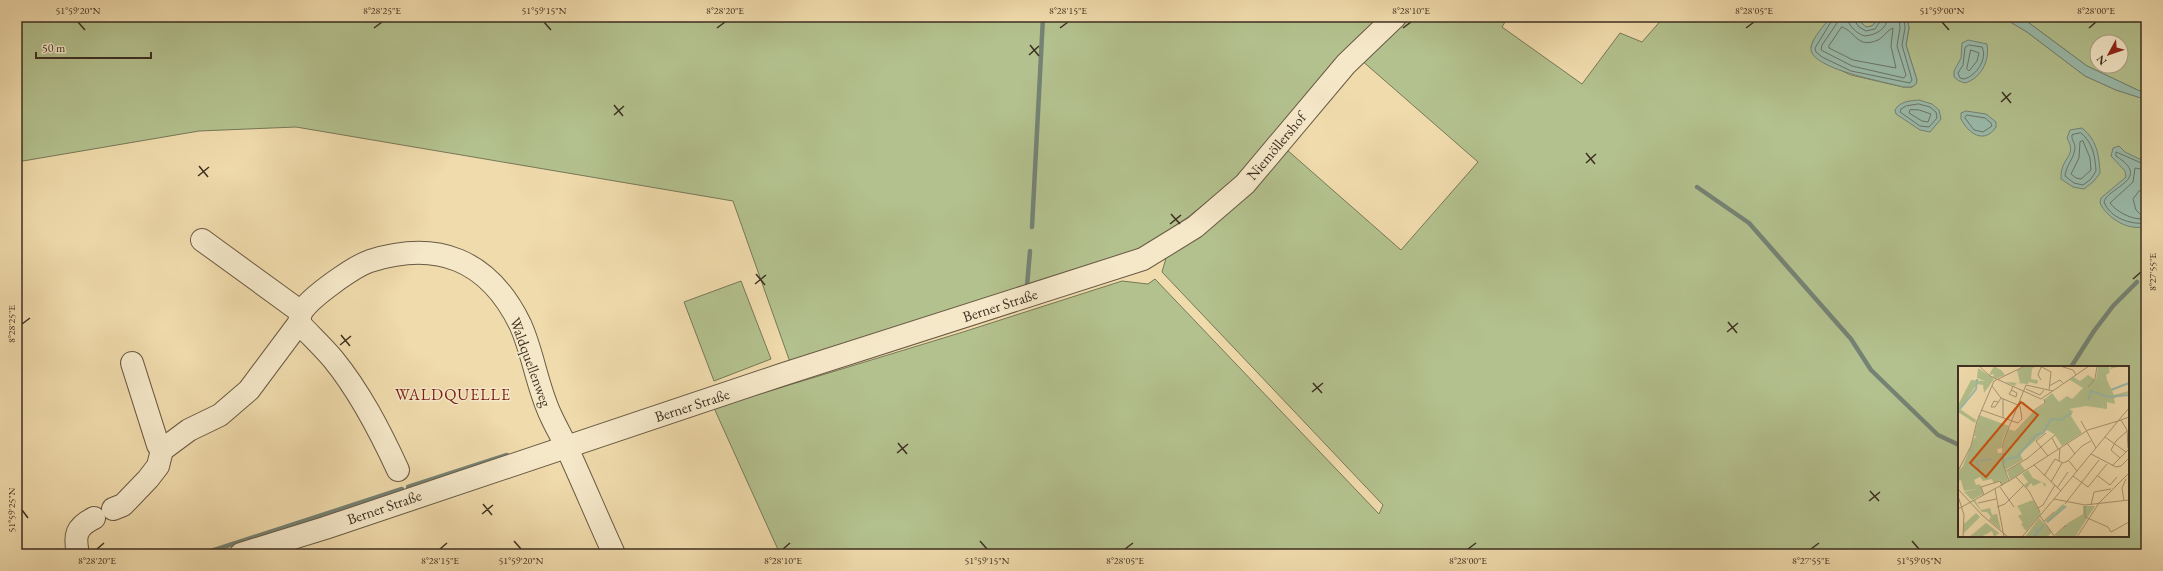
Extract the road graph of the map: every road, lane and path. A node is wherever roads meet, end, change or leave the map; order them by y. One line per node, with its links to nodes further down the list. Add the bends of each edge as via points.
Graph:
1 (1395, 17): 3 (street, Niemöllershof, via 1346,64 1245,184 1195,227)
2 (202, 240): 4 (street)
3 (1143, 259): 6 (street, Berner Straße, via 781,375)
4 (300, 318): 6 (street, Waldquellenweg, via 316,298 346,274 367,262 389,255 414,251 440,253 471,265 492,284 520,325 550,415); 7 (street, Waldquellenweg, via 263,374 233,405 189,430); 8 (street, via 365,405)
5 (132, 363): 7 (street, via 158,445)
6 (567, 447): 10 (street, Berner Straße); 11 (street, Waldquellenweg)
7 (162, 450): 9 (street, via 158,466 123,505 82,526 75,540)
8 (398, 470)
9 (78, 554)
10 (241, 554)
11 (614, 554)

